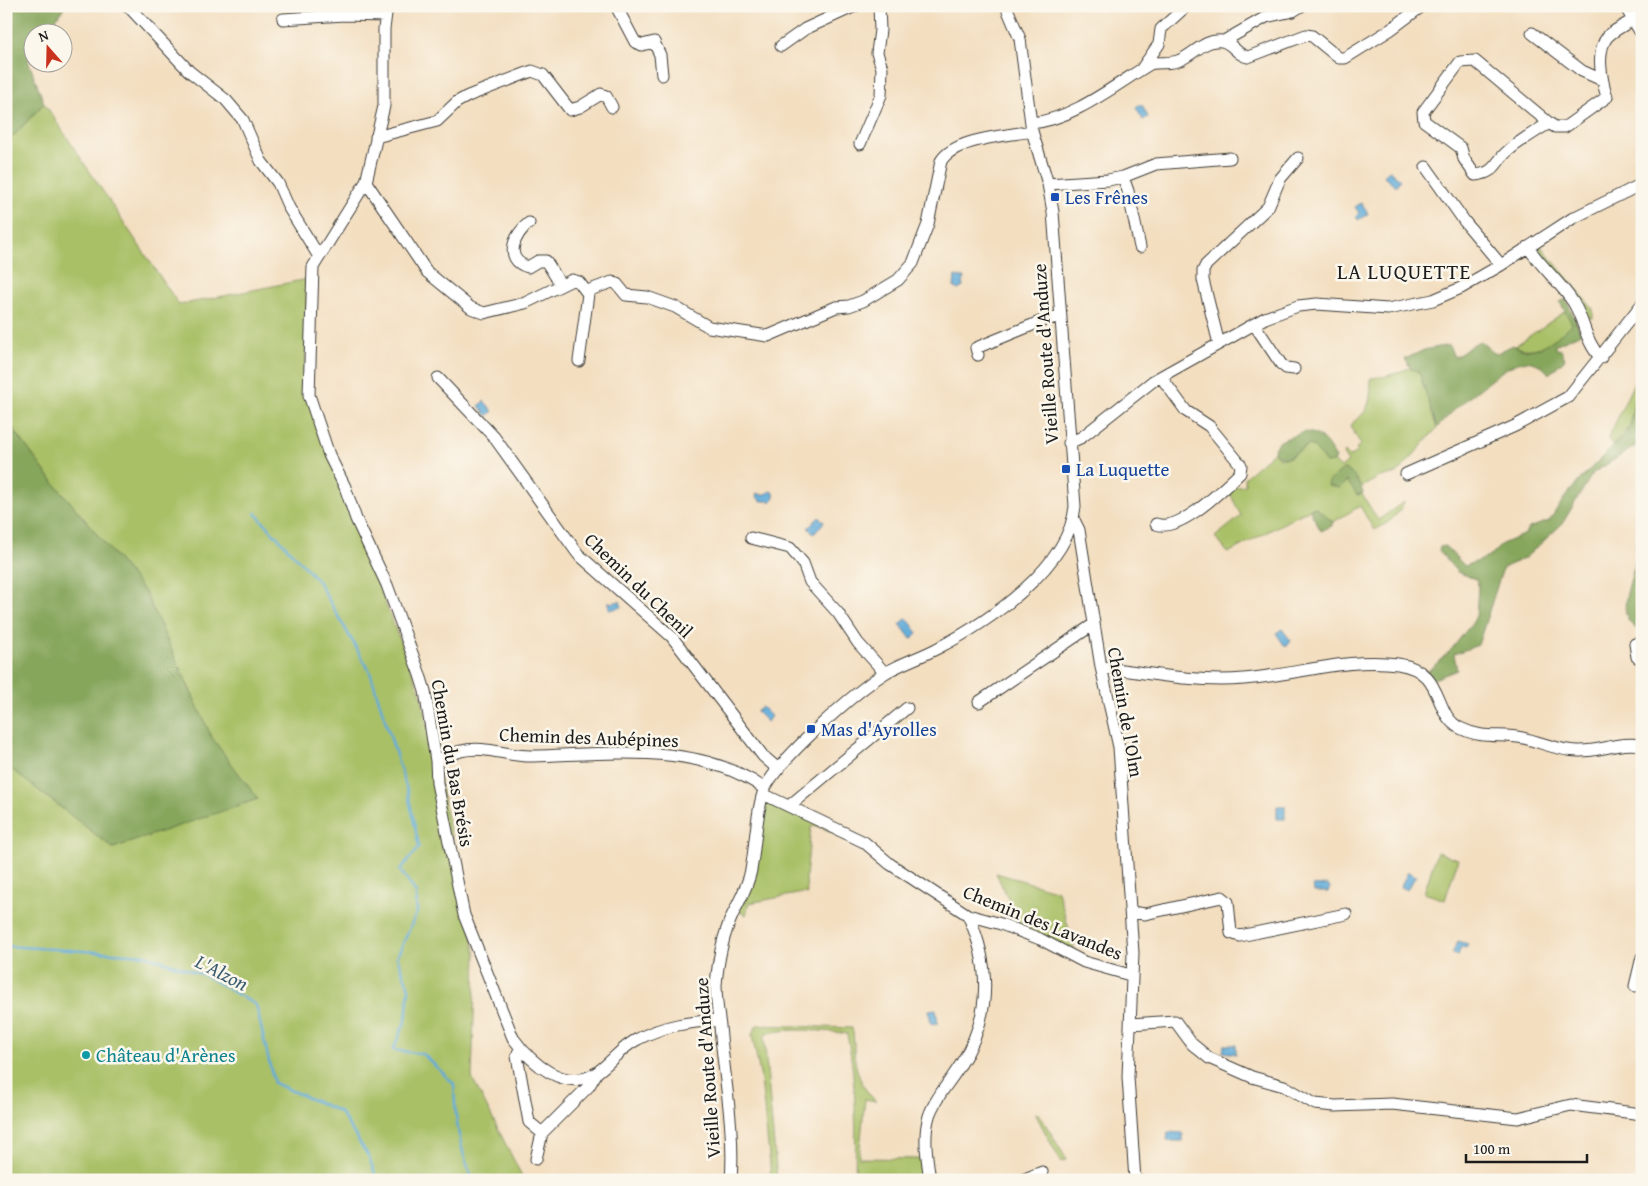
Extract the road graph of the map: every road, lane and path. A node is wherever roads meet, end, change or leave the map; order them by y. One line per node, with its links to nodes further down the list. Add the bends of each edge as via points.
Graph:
1 (128, 6): 33 (street, via 189,71 226,100 243,120 261,161 278,183)
2 (616, 6): 16 (street, via 635,42 642,45 654,42)
3 (855, 6): 14 (street, via 805,29)
4 (878, 6): 22 (street, via 880,30 877,53 882,68 881,95)
5 (1006, 6): 20 (street, Vieille Route d'Anduze, via 1020,39)
6 (1301, 6): 13 (street, via 1266,17)
7 (1422, 6): 13 (street, via 1344,58 1339,58 1312,36 1306,35 1248,57 1240,56)
8 (1183, 9): 15 (street, via 1162,29 1159,44)
9 (386, 11): 10 (street); 21 (street, Chemin du Bas Brésis, via 384,106)
10 (283, 19)
11 (1635, 19): 17 (street, via 1607,37 1602,51)
12 (1532, 33): 17 (street, via 1582,71)
13 (1224, 41): 15 (street, via 1213,40 1180,61 1160,61)
14 (781, 46)
15 (1142, 69): 20 (street, via 1068,114)
16 (662, 75)
17 (1602, 80): 19 (street, via 1607,97 1565,128 1555,127)
18 (612, 107): 21 (street, via 606,96 601,94 570,110 543,75 532,71 468,96 437,121)
19 (1549, 122): 19 (street, via 1507,152 1498,165 1485,174 1475,175 1461,148 1424,121 1423,112 1460,62 1475,61)
20 (1032, 127): 28 (street, Vieille Route d'Anduze); 36 (street, via 947,152 941,161 920,247 913,263 898,280 863,301 836,306 779,333 768,336 708,327 675,307 647,297 626,295 612,282 590,290)
21 (376, 138): 27 (street, Chemin du Bas Brésis)
22 (860, 144)
23 (1230, 158): 26 (street, via 1156,164)
24 (1298, 158): 40 (street, via 1280,178 1268,207 1206,265 1203,272)
25 (1426, 167): 34 (street)
26 (1123, 176): 28 (street); 31 (street)
27 (366, 182): 33 (street, Chemin du Bas Brésis); 35 (street, via 426,272 471,308 484,313 525,303)
28 (1048, 184): 38 (street, Vieille Route d'Anduze, via 1053,212)
29 (1642, 184): 32 (street, via 1565,222)
30 (529, 223): 35 (street, via 514,240 515,258 528,267 538,261 546,261)
31 (1140, 247)
32 (1528, 247): 34 (street); 42 (street, via 1572,300 1591,346)
33 (318, 256): 60 (street, Chemin du Bas Brésis, via 313,267 309,395 329,455 388,585 420,675)
34 (1501, 265): 39 (street, via 1461,288 1422,303 1388,309 1309,304 1276,313)
35 (561, 286): 36 (street, via 572,280 579,282)
36 (588, 294): 43 (street)
37 (1642, 304): 42 (street)
38 (1059, 318): 41 (street, via 1047,319 976,348); 47 (street, Vieille Route d'Anduze)
39 (1254, 324): 40 (street); 44 (street, via 1281,364)
40 (1219, 344): 45 (street)
41 (978, 355)
42 (1601, 358): 48 (street, via 1564,400 1515,426)
43 (580, 361)
44 (1294, 369)
45 (1160, 377): 47 (street, via 1082,437); 50 (street, via 1186,411 1206,424 1241,465 1240,473 1187,517 1169,525)
46 (438, 378): 61 (street, Chemin du Chenil, via 494,437 578,554 672,637 763,756)
47 (1069, 443): 49 (street, Vieille Route d'Anduze)
48 (1406, 474)
49 (1074, 520): 52 (street, Chemin de l'Olm, via 1079,530); 56 (street, Vieille Route d'Anduze, via 1060,547 1043,569 1007,603 963,634)
50 (1156, 524)
51 (751, 538): 56 (street, via 790,548 803,562 810,582)
52 (1094, 624): 55 (street, Chemin de l'Olm); 57 (street)
53 (1634, 644): 54 (street, via 1637,657)
54 (1642, 660)
55 (1101, 667): 59 (street, via 1222,680 1263,677 1346,662 1396,664 1414,669 1429,679 1452,723 1480,736 1520,738 1578,751 1622,744); 64 (street, Chemin de l'Olm, via 1118,747)
56 (885, 673): 61 (street, Vieille Route d'Anduze, via 830,718)
57 (980, 702)
58 (907, 708): 63 (street)
59 (1642, 746)
60 (436, 761): 62 (street, Chemin des Aubépines, via 461,751 478,750 530,756 588,752 670,755 724,766 749,778); 72 (street, Chemin du Bas Brésis, via 437,783 464,915 505,1021)
61 (778, 769): 62 (street, Vieille Route d'Anduze)
62 (764, 791): 63 (street, Chemin des Lavandes); 70 (street, Vieille Route d'Anduze, via 751,871 724,935 718,961)
63 (789, 806): 66 (street, Chemin des Lavandes, via 864,842 890,864)
64 (1130, 912): 65 (street, via 1145,914 1222,897 1228,902 1231,933 1238,936); 68 (street, Chemin de l'Olm, via 1133,961)
65 (1346, 914)
66 (968, 915): 68 (street, Chemin des Lavandes, via 1001,924 1084,962); 79 (street, via 983,965 985,1003 970,1050 930,1114 925,1138)
67 (1642, 957): 69 (street)
68 (1130, 975): 71 (street, Chemin de l'Olm)
69 (1635, 986)
70 (719, 1020): 73 (street, Chemin du Bas Brésis, via 683,1022 636,1039); 78 (street, Vieille Route d'Anduze, via 732,1138)
71 (1131, 1024): 74 (street, via 1175,1021 1192,1044 1209,1058 1252,1077 1284,1086 1315,1104 1392,1104 1518,1118 1570,1106); 81 (street, Chemin de l'Olm, via 1128,1078)
72 (520, 1048): 73 (street, Chemin du Bas Brésis, via 543,1069 557,1076 571,1080); 75 (street, via 517,1056 529,1122)
73 (597, 1072): 75 (street, Chemin du Bas Brésis, via 589,1086)
74 (1642, 1114)
75 (542, 1133): 76 (street)
76 (536, 1158)
77 (1042, 1172): 80 (street)
78 (731, 1180)
79 (930, 1180)
80 (1022, 1180)
81 (1135, 1180)

